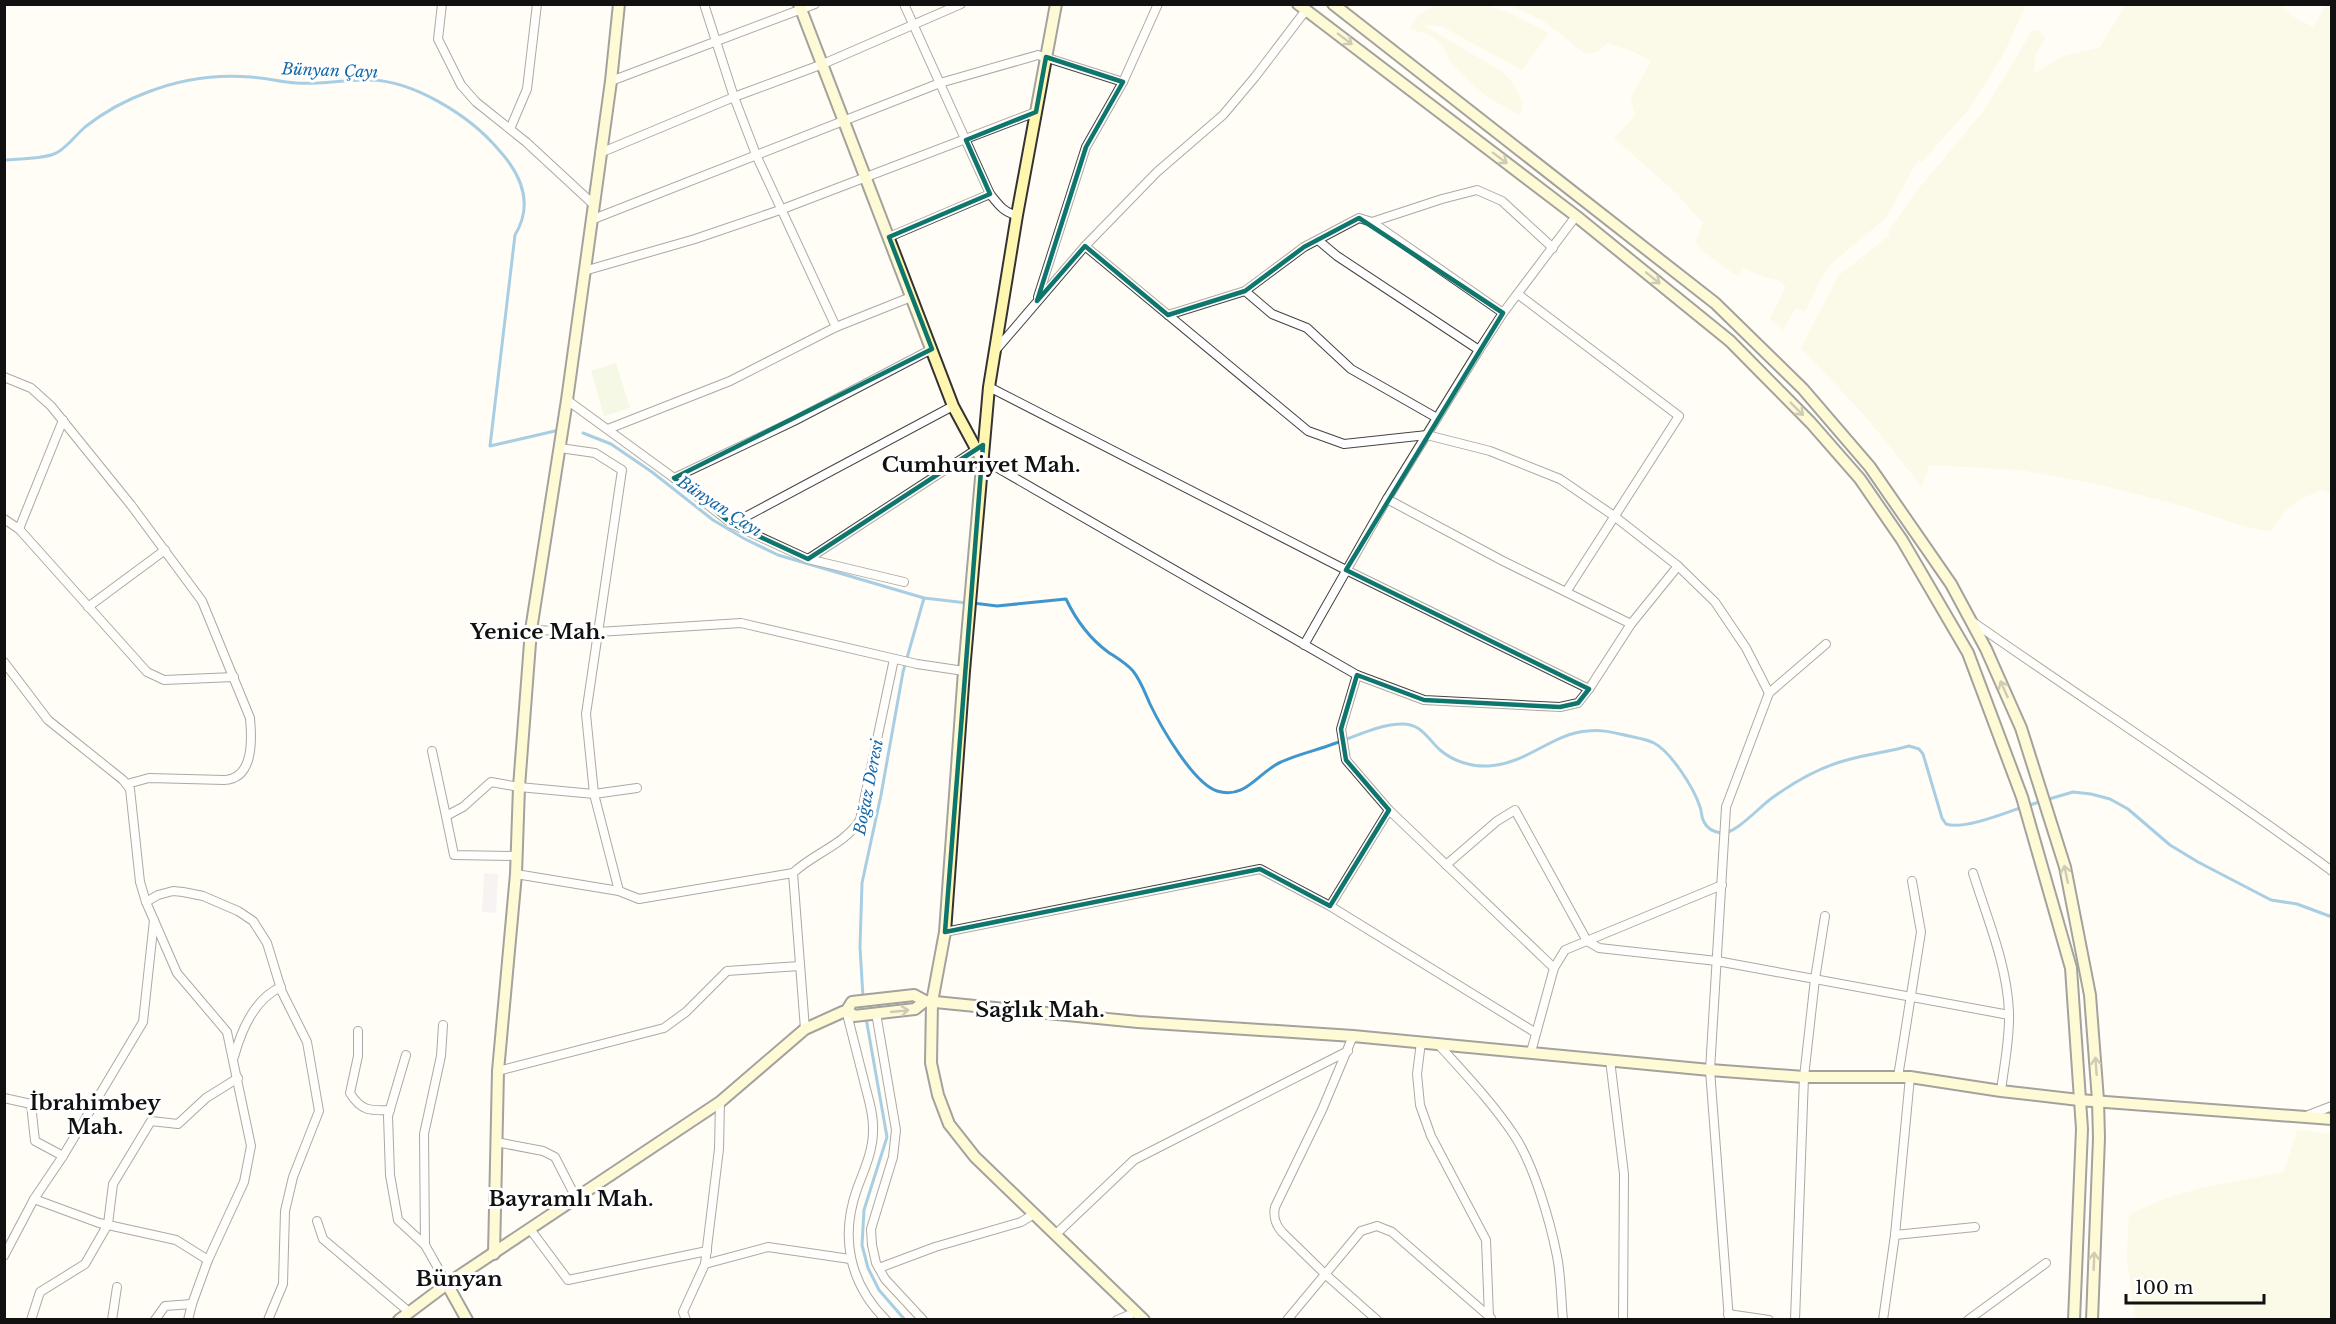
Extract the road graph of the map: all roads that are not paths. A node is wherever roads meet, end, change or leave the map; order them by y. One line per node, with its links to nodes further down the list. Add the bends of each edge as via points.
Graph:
1 (442, 4): 23 (street, via 438,39 453,71 476,102)
2 (537, 4): 23 (street, via 527,89)
3 (704, 4): 14 (street)
4 (815, 4): 11 (street)
5 (904, 4): 13 (street)
6 (961, 4): 13 (street)
7 (1056, 4): 15 (street)
8 (1158, 4): 18 (street)
9 (1333, 4): 73 (street, via 1715,303 1803,389 1870,467 1951,584)
10 (621, 5): 17 (street)
11 (800, 7): 14 (street); 16 (street)
12 (1302, 7): 32 (street, one-way to 32); 37 (street, via 1256,77 1223,115 1157,172)
13 (915, 26): 16 (street); 19 (street)
14 (716, 42): 17 (street); 20 (street)
15 (1046, 57): 18 (street); 19 (street, via 1038,55); 21 (street)
16 (823, 64): 20 (street); 22 (street)
17 (611, 81): 25 (street)
18 (1123, 82): 43 (street, via 1086,147)
19 (940, 83): 22 (street); 24 (street)
20 (734, 97): 25 (street); 26 (street)
21 (1036, 112): 24 (street); 31 (street)
22 (844, 121): 26 (street); 27 (street)
23 (510, 129): 29 (street)
24 (966, 140): 27 (street); 28 (street)
25 (600, 153): 29 (street)
26 (757, 157): 30 (street); 33 (street)
27 (865, 178): 30 (street); 35 (street)
28 (990, 194): 31 (street, via 999,206); 35 (street)
29 (594, 204): 33 (street)
30 (780, 210): 39 (street); 46 (street)
31 (1017, 215): 49 (street)
32 (1576, 216): 38 (street); 138 (street, one-way to 138, via 1730,341 1811,423 1860,479 1902,540 1968,654 2022,796 2071,968)
33 (591, 220): 39 (street)
34 (1372, 222): 36 (street, via 1359,218); 38 (street, via 1477,190 1502,201); 44 (street)
35 (889, 237): 42 (street)
36 (1318, 240): 40 (street); 48 (street)
37 (1085, 246): 43 (street); 45 (street)
38 (1553, 248): 41 (street)
39 (584, 271): 52 (street)
40 (1245, 291): 45 (street); 54 (street, via 1272,314 1307,328 1351,369)
41 (1519, 295): 44 (street); 62 (street, via 1679,416)
42 (911, 297): 46 (street); 47 (street)
43 (1037, 301): 49 (street)
44 (1503, 313): 48 (street)
45 (1168, 315): 57 (street, via 1308,431 1344,444)
46 (836, 327): 56 (street, via 730,381)
47 (932, 349): 53 (street); 60 (street)
48 (1479, 350): 54 (street)
49 (994, 352): 51 (street)
50 (4, 377): 55 (street, via 38,393)
51 (989, 387): 59 (street); 69 (street)
52 (567, 400): 56 (street); 58 (street)
53 (954, 406): 59 (street); 64 (street)
54 (1437, 418): 57 (street)
55 (63, 420): 65 (street); 66 (street)
56 (608, 429): 60 (street)
57 (1427, 435): 61 (street); 62 (street, via 1490,451 1560,479)
58 (560, 447): 75 (street); 76 (street, via 595,453 622,470)
59 (979, 454): 67 (street); 78 (street); 81 (street)
60 (674, 478): 64 (street)
61 (1387, 499): 69 (street); 71 (street)
62 (1614, 516): 68 (street); 71 (street)
63 (4, 519): 65 (street)
64 (732, 524): 67 (street)
65 (19, 529): 72 (street)
66 (165, 550): 72 (street); 83 (street, via 202,601)
67 (808, 559): 70 (street)
68 (1678, 566): 74 (street); 85 (street, via 1715,602 1746,648)
69 (1346, 570): 78 (street); 84 (street)
70 (904, 582)
71 (1566, 592): 74 (street)
72 (88, 607): 83 (street, via 144,670 157,678)
73 (1971, 620): 95 (street, via 2208,782); 139 (street, one-way to 73, via 2090,995 2065,867 2021,728)
74 (1631, 624): 84 (street)
75 (531, 630): 76 (street); 88 (street)
76 (598, 632): 79 (street, via 741,622); 90 (street, via 586,714)
77 (1826, 644): 85 (street)
78 (1304, 645): 82 (street)
79 (896, 659): 81 (street); 96 (street, via 860,820 854,830)
80 (4, 662): 87 (street, via 48,720)
81 (964, 671): 106 (street)
82 (1357, 675): 84 (street, via 1424,700 1560,707 1578,703); 91 (street, via 1341,729 1346,760)
83 (234, 677): 87 (street, via 252,732 248,763 241,772 229,780 149,778)
84 (1589, 689)
85 (1768, 693): 100 (street, via 1726,807)
86 (432, 751): 92 (street)
87 (126, 784): 102 (street, via 132,797 138,866)
88 (519, 787): 90 (street); 92 (street, via 491,782 463,807); 93 (street)
89 (637, 788): 90 (street)
90 (594, 794): 101 (street)
91 (1389, 810): 94 (street); 103 (street)
92 (446, 816): 93 (street, via 454,855)
93 (517, 856): 98 (street)
94 (1446, 865): 107 (street, via 1515,810); 110 (street)
95 (2331, 872)
96 (793, 873): 101 (street, via 639,899); 109 (street)
97 (1973, 873): 117 (street, via 2001,962)
98 (516, 874): 101 (street); 131 (street)
99 (1912, 881): 113 (street, via 1921,932)
100 (1722, 885): 107 (street); 108 (street)
101 (619, 891)
102 (146, 902): 105 (street); 112 (street, via 172,891 183,892 238,911 253,921 267,943)
103 (1330, 906): 106 (street, via 1260,869); 121 (street)
104 (1825, 916): 111 (street)
105 (154, 919): 128 (street, via 177,973 227,1032); 146 (street, via 143,1022)
106 (945, 932): 114 (street)
107 (1587, 941): 108 (street, via 1599,948); 110 (street, via 1565,950)
108 (1717, 961): 111 (street); 130 (street)
109 (800, 966): 119 (street); 131 (street, via 727,971 664,1028)
110 (1554, 968): 121 (street)
111 (1815, 979): 113 (street); 132 (street)
112 (281, 987): 128 (street, via 266,996 250,1018); 177 (street, via 307,1042 319,1111 290,1188 285,1211 283,1284)
113 (1911, 996): 117 (street); 133 (street)
114 (928, 1002): 115 (street, via 914,995 871,1000); 116 (street, one-way to 114, via 915,1009); 122 (street, via 1138,1022); 149 (street, via 931,1063 949,1124 975,1156)
115 (850, 1009): 116 (street); 119 (street); 160 (street, via 873,1124 872,1147 849,1215)
116 (874, 1014): 164 (street, via 896,1130 893,1157 871,1229)
117 (2009, 1015): 136 (street)
118 (443, 1025): 156 (street, via 441,1056 424,1134)
119 (805, 1029): 140 (street)
120 (358, 1031): 142 (street, via 358,1056 350,1093 365,1110)
121 (1536, 1033): 126 (street)
122 (1353, 1036): 123 (street); 125 (street)
123 (1421, 1042): 124 (street); 172 (street, via 1417,1074 1420,1105 1431,1136 1486,1240)
124 (1438, 1044): 126 (street); 185 (street, via 1492,1106 1515,1137 1528,1164 1557,1257)
125 (1348, 1051): 154 (street, via 1134,1160); 165 (street, via 1274,1214 1277,1227)
126 (1531, 1052): 129 (street)
127 (406, 1055): 142 (street)
128 (233, 1059): 135 (street)
129 (1610, 1060): 130 (street); 186 (street, via 1624,1174)
130 (1710, 1070): 132 (street); 171 (street)
131 (498, 1071): 145 (street)
132 (1804, 1077): 133 (street); 188 (street)
133 (1898, 1077): 134 (street)
134 (1910, 1077): 136 (street); 155 (street)
135 (238, 1078): 151 (street, via 206,1098 178,1124 151,1121 113,1184); 161 (street, via 250,1146 244,1182)
136 (2001, 1091): 138 (street)
137 (4, 1098): 146 (street, via 31,1104 35,1141)
138 (2079, 1100): 139 (street); 191 (street, via 2082,1129)
139 (2098, 1100): 143 (street); 192 (street, one-way to 139)
140 (720, 1102): 147 (street); 157 (street, via 719,1149)
141 (2331, 1106): 143 (street)
142 (390, 1110): 156 (street, via 390,1175 398,1220)
143 (2304, 1117): 144 (street)
144 (2331, 1119)
145 (496, 1142): 147 (street, via 555,1157); 158 (street)
146 (63, 1155): 148 (street)
147 (576, 1198): 153 (street)
148 (34, 1199): 151 (street); 159 (street)
149 (1034, 1214): 154 (street); 164 (street, via 1021,1222 935,1246)
150 (317, 1221): 169 (street, via 323,1239)
151 (108, 1224): 161 (street, via 176,1240); 173 (street, via 85,1264 40,1292)
152 (1975, 1227): 155 (street)
153 (530, 1229): 157 (street, via 568,1280); 158 (street)
154 (1055, 1234): 170 (street)
155 (1895, 1235): 189 (street)
156 (425, 1245): 166 (street)
157 (707, 1251): 162 (street)
158 (494, 1254): 166 (street)
159 (4, 1256)
160 (850, 1259): 162 (street, via 768,1247); 180 (street, via 862,1290)
161 (208, 1260): 168 (street)
162 (705, 1263): 179 (street, via 683,1312)
163 (2046, 1263): 190 (street)
164 (879, 1268): 181 (street, via 890,1287)
165 (1325, 1275): 172 (street, via 1361,1231 1385,1228); 183 (street); 184 (street)
166 (447, 1284): 169 (street); 178 (street)
167 (117, 1287): 174 (street)
168 (192, 1304): 175 (street, via 165,1306); 176 (street)
169 (404, 1316)
170 (1140, 1316): 182 (street)
171 (1728, 1317): 187 (street)
172 (1491, 1318)
173 (31, 1320)
174 (112, 1320)
175 (155, 1320)
176 (188, 1320)
177 (268, 1320)
178 (467, 1320)
179 (686, 1320)
180 (886, 1320)
181 (923, 1320)
182 (1117, 1320)
183 (1287, 1320)
184 (1377, 1320)
185 (1563, 1320)
186 (1623, 1320)
187 (1769, 1320)
188 (1795, 1320)
189 (1883, 1320)
190 (1968, 1320)
191 (2074, 1320)
192 (2092, 1320)

